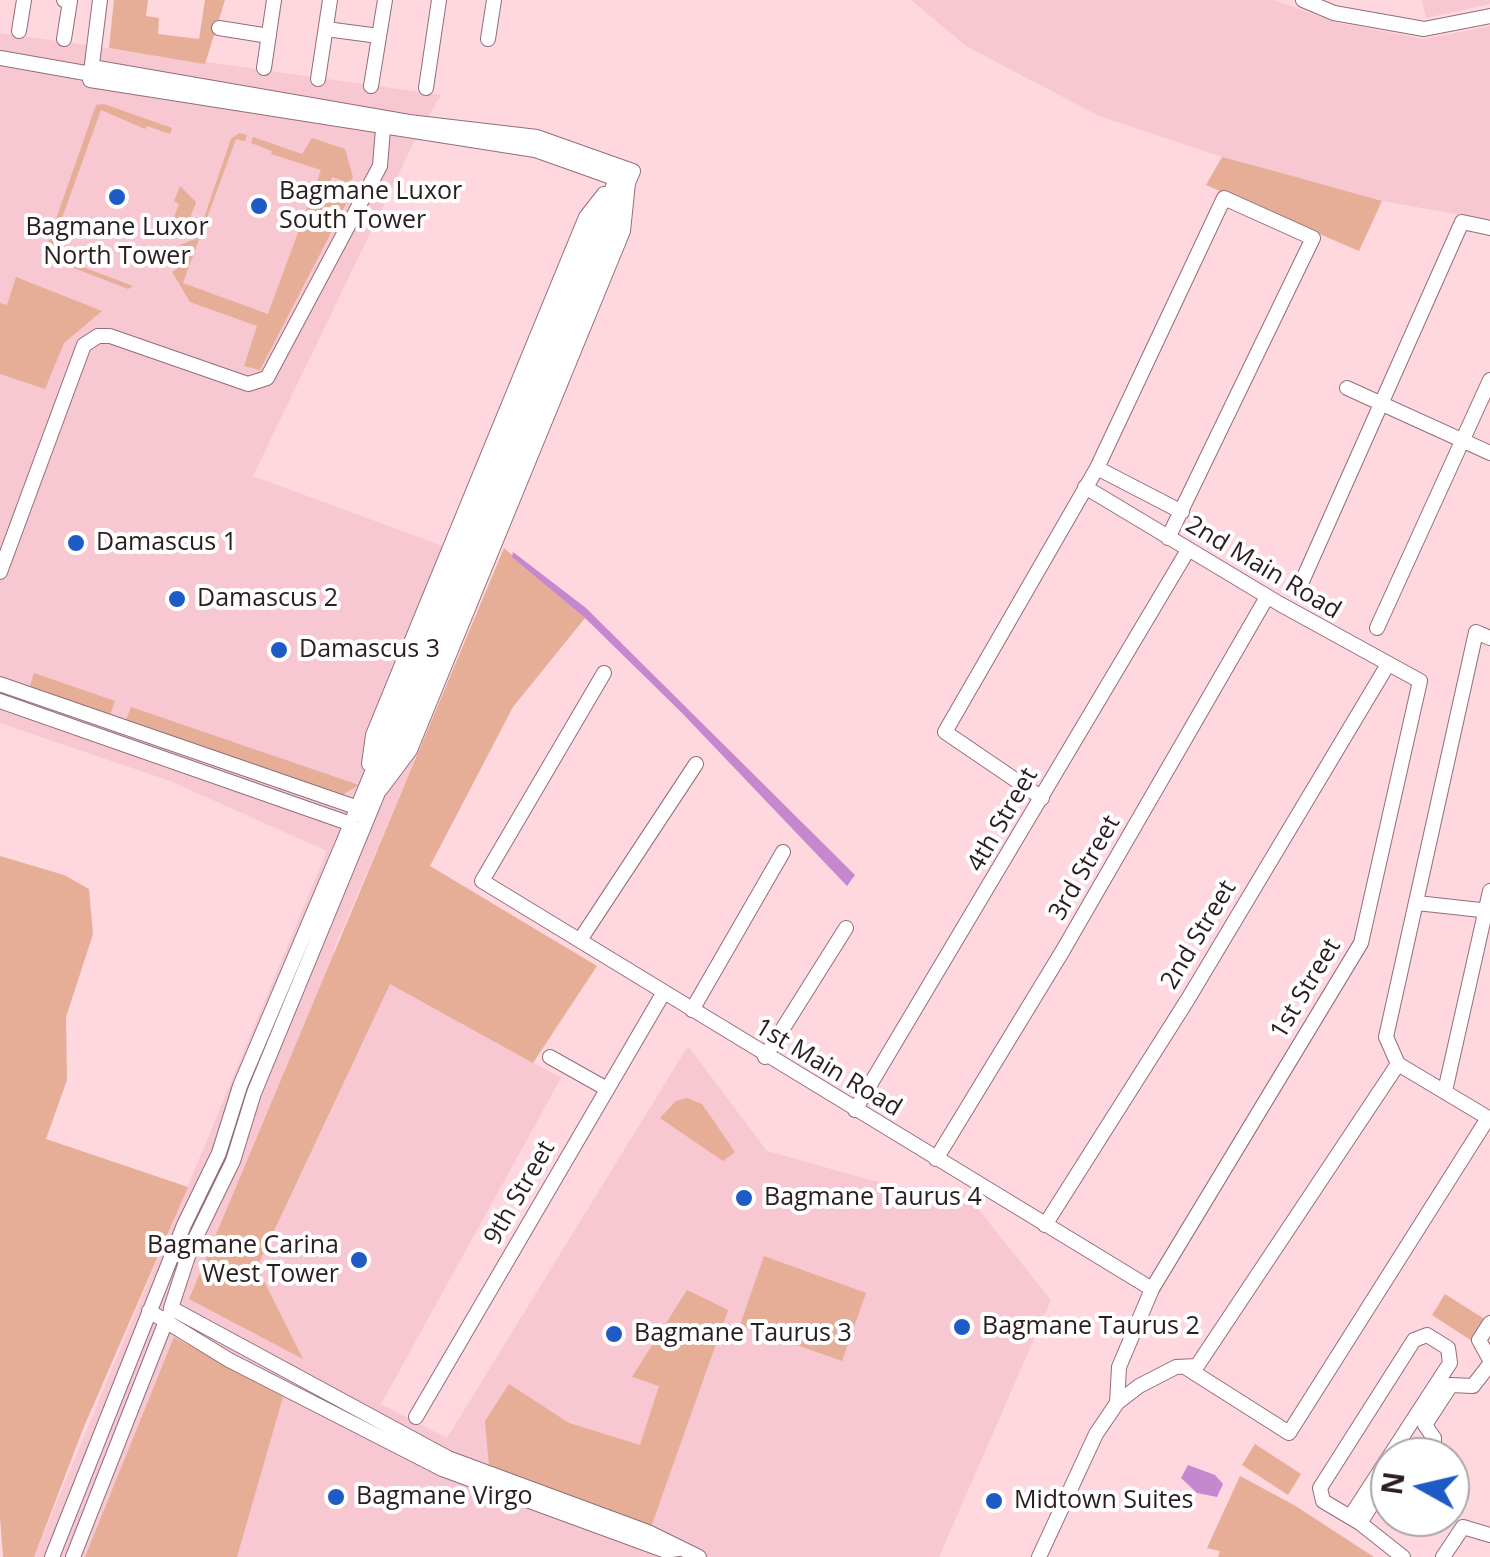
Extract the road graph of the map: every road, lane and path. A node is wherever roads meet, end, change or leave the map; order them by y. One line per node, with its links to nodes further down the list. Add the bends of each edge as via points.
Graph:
1 (24, 0): 13 (street)
2 (64, 0): 16 (street, via 70,1)
3 (100, 0): 20 (street)
4 (274, 0): 14 (street)
5 (330, 0): 12 (street)
6 (384, 0): 15 (street)
7 (439, 0): 23 (street)
8 (494, 0): 17 (street)
9 (1303, 0): 10 (street, via 1334,14 1424,29)
10 (1490, 16)
11 (219, 28): 14 (street)
12 (326, 29): 15 (street); 21 (street)
13 (19, 32)
14 (269, 36): 19 (street)
15 (379, 36): 22 (street)
16 (64, 39)
17 (488, 39)
18 (0, 58): 20 (street)
19 (264, 68)
20 (91, 73): 24 (street); 25 (street, via 537,137)
21 (318, 79)
22 (371, 86)
23 (426, 88)
24 (384, 129): 25 (street, via 534,150); 37 (street, via 380,166 268,378 248,384 110,336 84,345)
25 (622, 176): 48 (street); 48 (street, via 586,217 373,735); 48 (street, via 623,231 410,750)
26 (1490, 228): 29 (street, via 1462,222)
27 (1490, 380): 30 (street)
28 (1347, 388): 29 (street)
29 (1382, 404): 30 (street); 38 (street)
30 (1462, 440): 31 (street); 40 (street)
31 (1490, 453)
32 (1096, 468): 33 (street); 34 (street); 34 (street, via 1224,198 1313,238)
33 (1085, 487): 35 (street, 2nd Main Road); 49 (street, via 944,732)
34 (1182, 512): 35 (street)
35 (1168, 538): 36 (street, 2nd Main Road)
36 (1188, 550): 39 (street, 2nd Main Road); 49 (street, 4th Street)
37 (0, 572)
38 (1300, 586)
39 (1267, 597): 42 (street, 2nd Main Road); 67 (street, 3rd Street)
40 (1376, 628)
41 (1490, 638): 54 (street, via 1476,632)
42 (1387, 666): 44 (street, 2nd Main Road); 68 (street, 2nd Street)
43 (604, 672): 57 (street, 1st Main Road, via 482,881)
44 (1420, 682): 69 (street, 1st Street, via 1361,942)
45 (0, 684): 50 (street)
46 (0, 701): 51 (street)
47 (696, 764): 57 (street)
48 (373, 787): 50 (street)
49 (1042, 798): 65 (street, 4th Street)
50 (364, 810): 51 (street)
51 (357, 826): 70 (street, via 240,1086 219,1153); 71 (street)
52 (783, 852): 59 (street)
53 (1490, 891): 55 (street)
54 (1417, 903): 55 (street); 62 (street, via 1386,1037)
55 (1488, 910): 64 (street)
56 (846, 928): 61 (street)
57 (580, 940): 58 (street, 1st Main Road)
58 (664, 992): 59 (street, 1st Main Road); 63 (street, 9th Street)
59 (692, 1010): 61 (street, 1st Main Road)
60 (550, 1056): 63 (street)
61 (765, 1057): 65 (street, 1st Main Road)
62 (1398, 1064): 64 (street); 75 (street, via 1198,1366)
63 (608, 1089): 78 (street, 9th Street)
64 (1445, 1091): 66 (street)
65 (854, 1110): 67 (street, 1st Main Road)
66 (1489, 1118): 75 (street, via 1288,1433)
67 (936, 1159): 68 (street, 1st Main Road)
68 (1046, 1225): 69 (street, 1st Main Road)
69 (1152, 1289): 77 (street, 1st Street, via 1119,1368)
70 (152, 1304): 71 (street); 72 (street); 84 (street)
71 (172, 1308): 72 (street); 83 (street, via 448,1458)
72 (166, 1323): 83 (street, via 442,1469); 85 (street)
73 (1490, 1324): 74 (street, via 1479,1340)
74 (1490, 1362): 76 (street, via 1474,1386 1451,1385)
75 (1185, 1367): 77 (street)
76 (1432, 1401): 79 (street, via 1425,1425); 81 (street); 81 (street, via 1451,1354 1419,1335 1320,1488 1323,1502)
77 (1116, 1403): 87 (street)
78 (416, 1417)
79 (1433, 1437)
80 (1370, 1500): 81 (street)
81 (1354, 1520): 88 (street)
82 (1490, 1535): 89 (street, via 1463,1528)
83 (669, 1549): 86 (street)
84 (52, 1557)
85 (73, 1557)
86 (699, 1557)
87 (1039, 1557)
88 (1402, 1557)
89 (1443, 1557)

